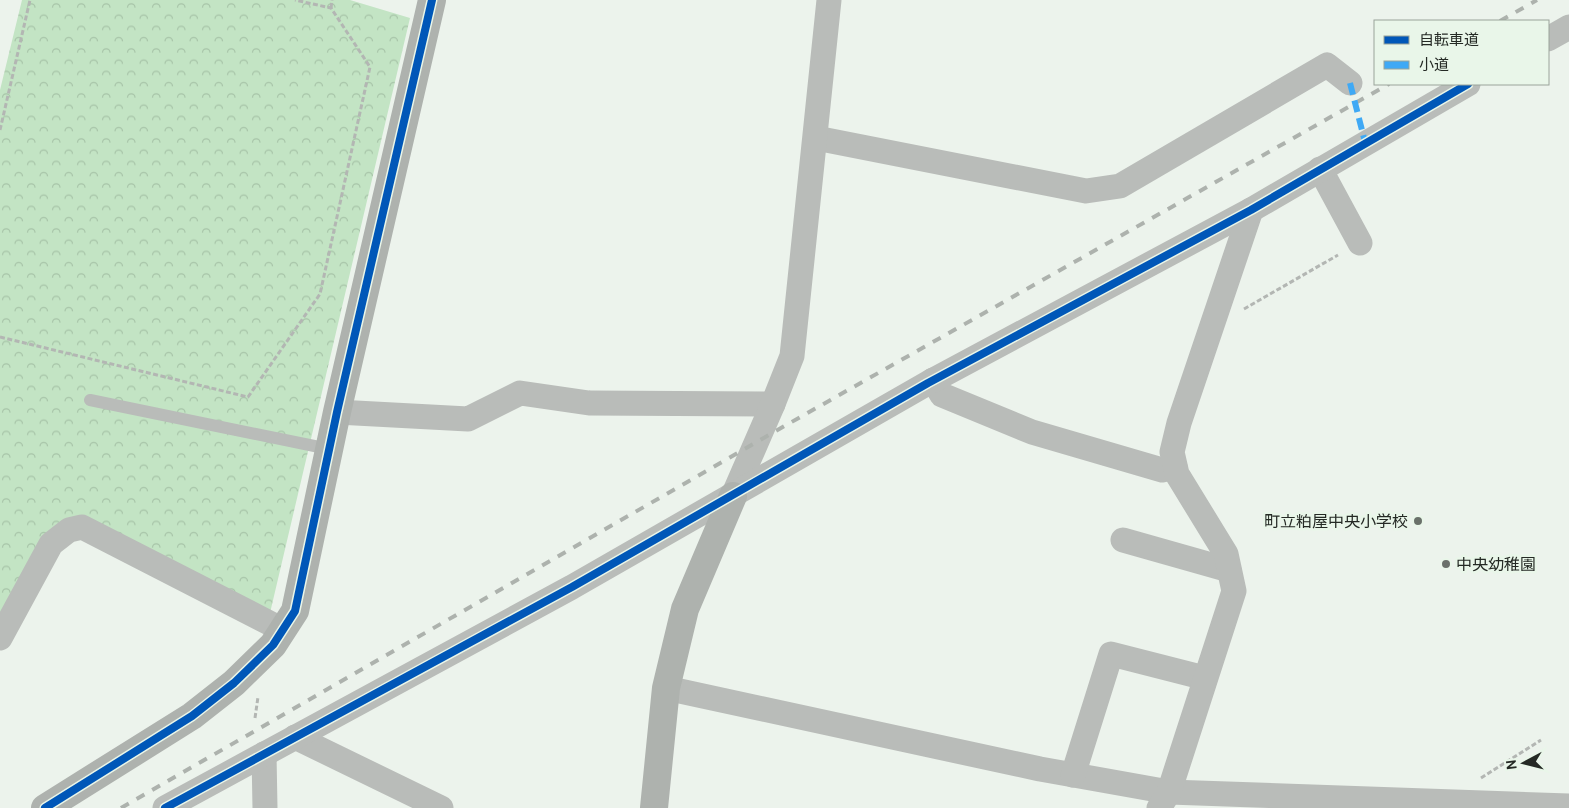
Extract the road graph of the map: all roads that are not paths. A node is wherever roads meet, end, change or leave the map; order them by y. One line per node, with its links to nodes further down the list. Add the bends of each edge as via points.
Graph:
1 (432, 0): 14 (street)
2 (829, 0): 7 (street)
3 (1569, 27): 4 (street)
4 (1549, 38)
5 (1350, 83): 7 (street, via 1327,65 1120,186 1086,191)
6 (1466, 85): 8 (street)
7 (816, 138): 13 (street, via 792,356)
8 (1320, 169): 9 (street); 10 (street)
9 (1251, 210): 11 (street); 16 (street, via 1176,433 1172,452)
10 (1360, 243)
11 (933, 380): 16 (street, via 942,395 1032,432 1162,470); 17 (street)
12 (90, 400): 15 (lane)
13 (773, 404): 14 (street, via 589,403 520,393 468,419); 17 (street)
14 (337, 412): 15 (street)
15 (329, 449): 20 (street, via 295,611)
16 (1175, 467): 19 (street, via 1226,554)
17 (732, 496): 23 (street, via 685,608); 24 (street, via 572,587)
18 (1123, 540): 19 (street)
19 (1230, 570): 22 (street, via 1234,591)
20 (282, 630): 21 (street, via 82,527 69,530 52,544); 31 (street, via 273,645 234,683 192,716)
21 (0, 638)
22 (1205, 678): 26 (street, via 1111,654); 27 (street)
23 (666, 688): 26 (street); 35 (street)
24 (295, 736): 25 (street); 34 (street)
25 (264, 754): 32 (street); 33 (street)
26 (1073, 775): 27 (street)
27 (1164, 800): 28 (street)
28 (1302, 803): 29 (street)
29 (1442, 805): 30 (street)
30 (1569, 806)
31 (45, 808)
32 (164, 808)
33 (265, 808)
34 (441, 808)
35 (654, 808)

